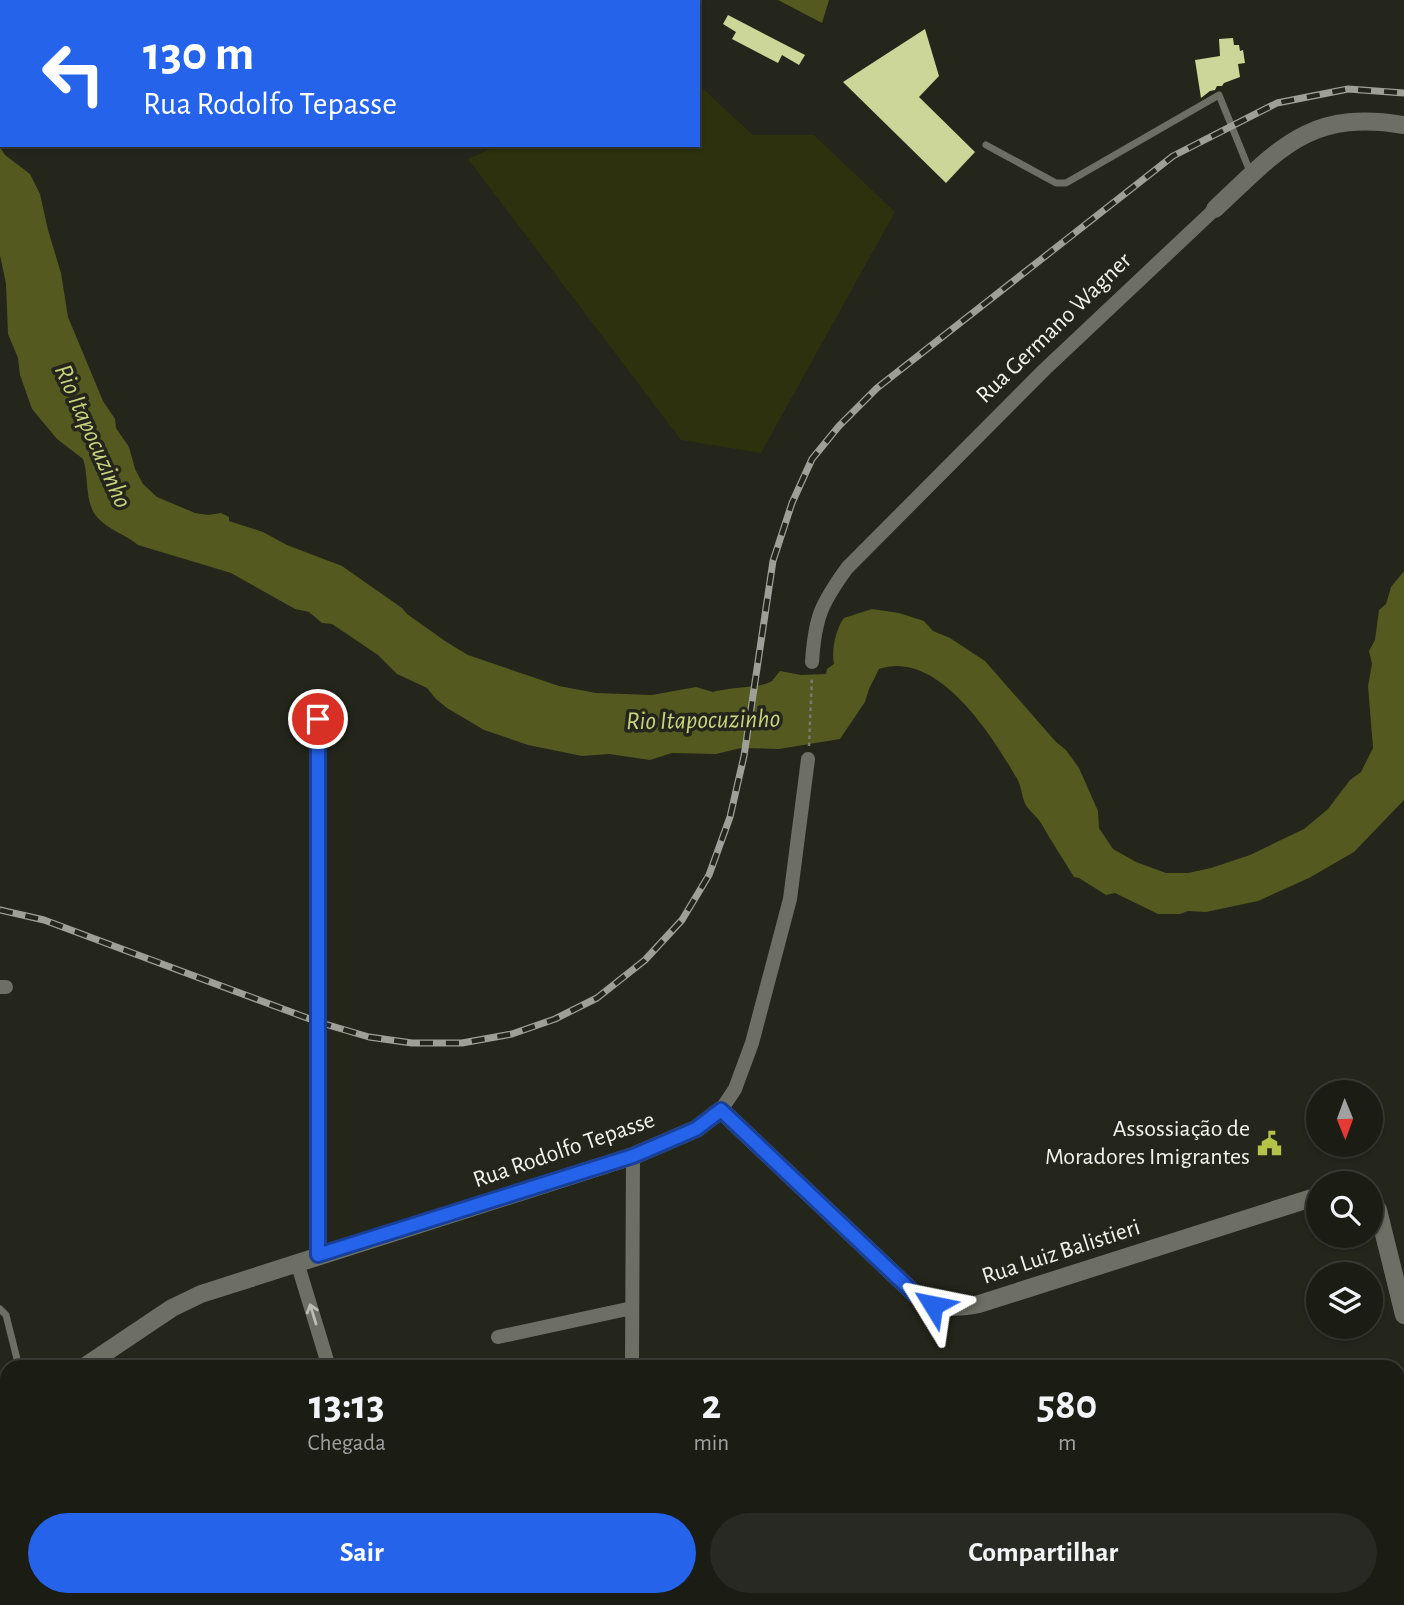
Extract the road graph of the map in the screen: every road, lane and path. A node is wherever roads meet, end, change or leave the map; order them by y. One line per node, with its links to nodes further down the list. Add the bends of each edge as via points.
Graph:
1 (1404, 125): 3 (street, Rua Germano Wagner, via 1364,121 1320,127 1294,138)
2 (986, 145): 3 (lane, via 1056,183 1066,183 1219,95)
3 (1251, 174): 4 (street, Rua Germano Wagner)
4 (1215, 209): 5 (street, Rua Germano Wagner, via 1044,370 847,568 824,598)
5 (812, 662): 7 (path)
6 (318, 719): 12 (street)
7 (808, 759): 8 (street, Rua Rodolfo Tepasse, via 789,899 752,1043 735,1089)
8 (721, 1110): 9 (street, Rua Rodolfo Tepasse, via 696,1129); 10 (street, Rua Luiz Balistieri, via 918,1297 933,1305 957,1308 979,1304)
9 (633, 1156): 12 (street, Rua Rodolfo Tepasse); 14 (street)
10 (1306, 1200)
11 (1383, 1230): 16 (street)
12 (318, 1255): 13 (street, Rua Rodolfo Tepasse)
13 (297, 1262): 19 (street, Rua Rodolfo Tepasse, via 172,1308); 20 (street, one-way to 13)
14 (632, 1308): 17 (street); 21 (street)
15 (0, 1309): 18 (lane, via 6,1315)
16 (1404, 1315)
17 (498, 1338)
18 (17, 1360)
19 (95, 1360)
20 (327, 1360)
21 (632, 1360)

